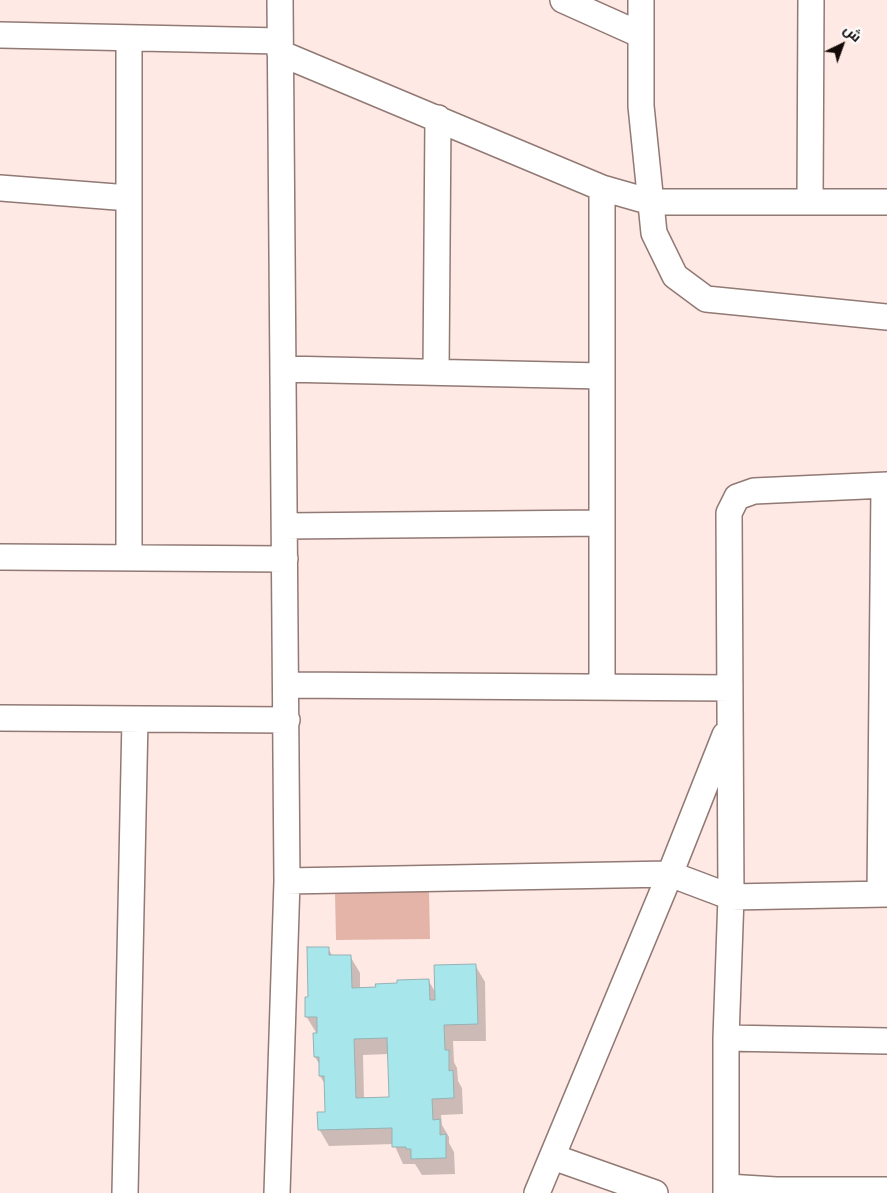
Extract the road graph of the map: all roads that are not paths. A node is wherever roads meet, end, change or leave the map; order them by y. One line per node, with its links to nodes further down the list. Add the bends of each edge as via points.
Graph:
1 (280, 0): 8 (street)
2 (562, 0): 6 (street)
3 (641, 0): 6 (street)
4 (811, 0): 14 (street)
5 (0, 35): 7 (street)
6 (641, 35): 13 (street, via 641,106)
7 (129, 38): 8 (street); 12 (street)
8 (280, 47): 9 (street); 17 (street)
9 (438, 118): 11 (street); 18 (street)
10 (0, 188): 12 (street)
11 (602, 188): 13 (street); 19 (street)
12 (129, 198): 24 (street)
13 (650, 202): 14 (street); 16 (street, via 654,233 675,276 706,299)
14 (810, 202): 15 (street)
15 (887, 202)
16 (887, 318)
17 (283, 369): 18 (street); 22 (street)
18 (436, 372): 19 (street)
19 (602, 376): 21 (street)
20 (886, 486): 28 (street, via 754,491 737,497 729,513); 35 (street)
21 (602, 523): 22 (street); 27 (street)
22 (285, 526): 25 (street)
23 (0, 557): 24 (street)
24 (129, 558): 25 (street)
25 (285, 559): 26 (street)
26 (286, 685): 27 (street); 31 (street)
27 (602, 687): 28 (street)
28 (730, 688): 32 (street)
29 (0, 718): 30 (street)
30 (135, 719): 31 (street); 43 (street)
31 (286, 720): 34 (street)
32 (730, 722): 33 (street); 36 (street)
33 (670, 874): 34 (street); 36 (street); 39 (street)
34 (286, 881): 44 (street)
35 (883, 894): 36 (street)
36 (731, 898): 37 (street)
37 (726, 1038): 38 (street); 40 (street)
38 (887, 1041)
39 (553, 1157): 45 (street); 46 (street)
40 (727, 1190): 42 (street)
41 (887, 1190): 42 (street)
42 (777, 1192)
43 (125, 1193)
44 (277, 1193)
45 (537, 1193)
46 (655, 1193)

